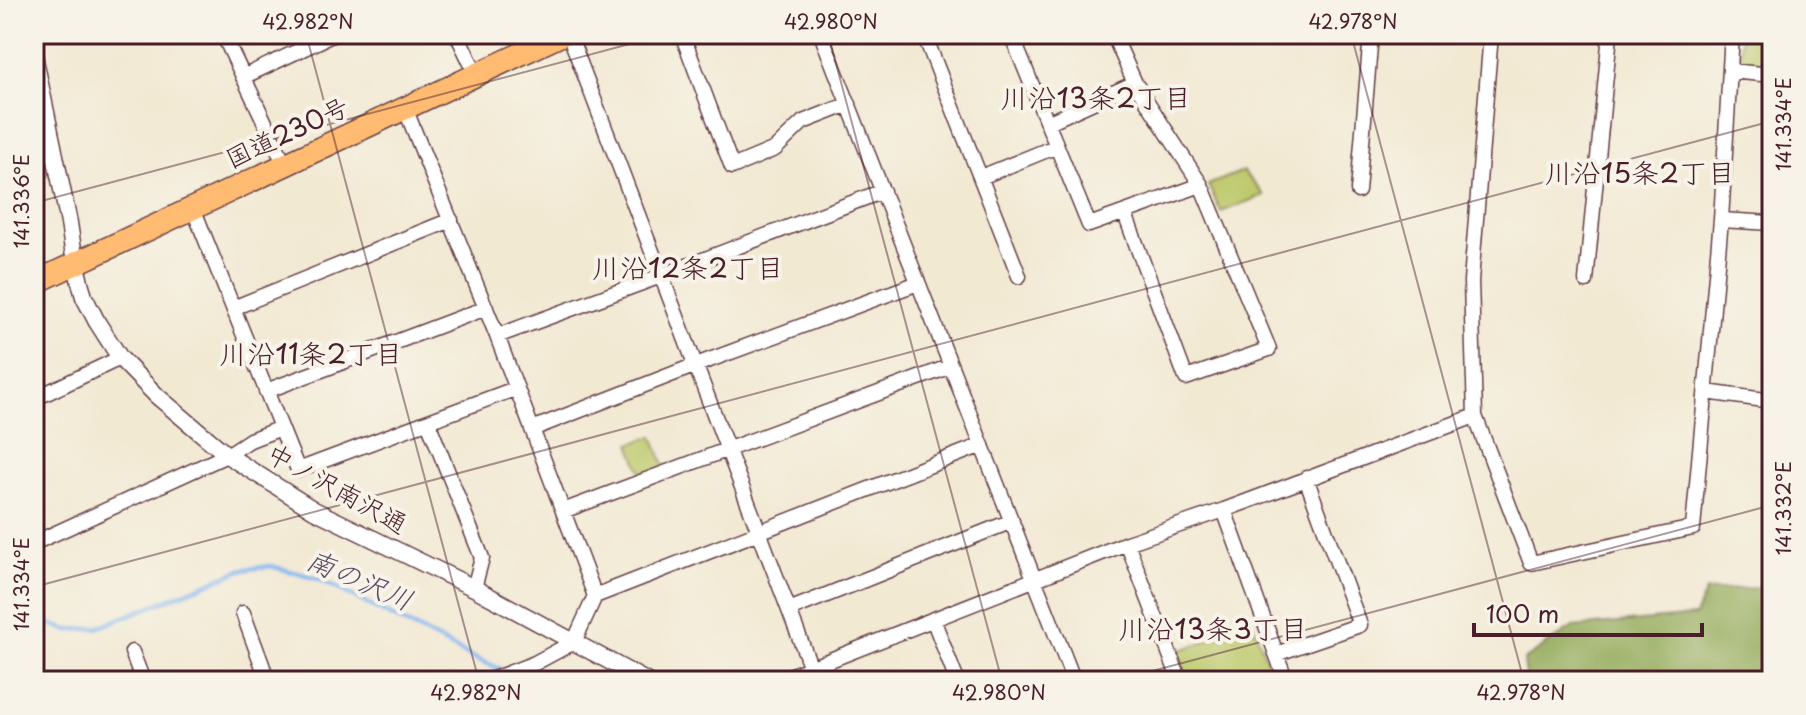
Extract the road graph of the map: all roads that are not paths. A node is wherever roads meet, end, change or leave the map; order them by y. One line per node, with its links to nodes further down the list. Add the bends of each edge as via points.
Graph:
1 (223, 34): 18 (street)
2 (334, 34): 18 (street)
3 (457, 34): 16 (street)
4 (566, 34): 16 (highway, 国道230号); 35 (street)
5 (682, 34): 20 (street, via 732,167 775,149 803,122)
6 (821, 34): 20 (street)
7 (924, 34): 25 (street)
8 (1011, 34): 22 (street)
9 (1113, 34): 19 (street)
10 (1371, 34): 28 (street)
11 (1491, 34): 51 (street, via 1471,281)
12 (1610, 34): 37 (street)
13 (1732, 34): 15 (street)
14 (34, 55): 34 (street, 中ノ沢南沢通)
15 (1730, 71): 17 (street); 32 (street)
16 (476, 74): 21 (highway, 国道230号)
17 (1772, 75)
18 (243, 77): 24 (street)
19 (1135, 83): 22 (street); 26 (street)
20 (849, 104): 27 (street)
21 (405, 108): 24 (highway, 国道230号); 31 (street)
22 (1047, 123): 23 (street)
23 (1057, 146): 25 (street); 30 (street, via 1089,225)
24 (285, 165): 29 (highway, 国道230号)
25 (981, 177): 36 (street)
26 (1201, 185): 30 (street); 30 (street, via 1269,349 1186,378)
27 (883, 191): 35 (street); 39 (street)
28 (1358, 191)
29 (193, 208): 34 (highway, 国道230号); 40 (street)
30 (1125, 214)
31 (451, 220): 40 (street); 41 (street)
32 (1721, 220): 33 (street); 48 (street)
33 (1772, 223)
34 (75, 263): 38 (highway, 国道230号); 43 (street, 中ノ沢南沢通, via 84,297)
35 (661, 276): 42 (street); 44 (street)
36 (1019, 276)
37 (1586, 281)
38 (34, 283)
39 (918, 283): 44 (street); 45 (street)
40 (233, 308): 47 (street)
41 (486, 308): 42 (street); 47 (street)
42 (497, 336): 46 (street)
43 (120, 358): 49 (street); 57 (street, 中ノ沢南沢通)
44 (696, 365): 54 (street); 56 (street)
45 (951, 366): 55 (street); 56 (street)
46 (517, 388): 52 (street); 54 (street)
47 (266, 391): 53 (street)
48 (1706, 392): 50 (street); 51 (street, via 1693,528 1531,563)
49 (34, 399)
50 (1772, 401)
51 (1475, 416): 58 (street)
52 (428, 422): 53 (street, via 298,470); 66 (street, via 482,558)
53 (281, 428): 57 (street)
54 (532, 429): 60 (street)
55 (982, 445): 61 (street); 62 (street)
56 (727, 450): 60 (street); 62 (street)
57 (227, 455): 63 (street); 66 (street, 中ノ沢南沢通, via 314,510)
58 (1306, 478): 59 (street); 73 (street, via 1360,625)
59 (1224, 510): 64 (street); 73 (street)
60 (563, 511): 67 (street)
61 (1012, 521): 65 (street); 68 (street)
62 (759, 532): 67 (street); 68 (street)
63 (34, 543)
64 (1127, 543): 65 (street); 82 (street)
65 (1034, 579): 70 (street); 81 (street)
66 (474, 588): 71 (street, 中ノ沢南沢通)
67 (595, 596): 71 (street)
68 (789, 610): 74 (street)
69 (243, 613): 76 (street)
70 (933, 619): 74 (street); 80 (street)
71 (574, 642): 77 (street); 78 (street, 中ノ沢南沢通)
72 (132, 652): 75 (street)
73 (1276, 654): 83 (street)
74 (813, 674): 79 (street)
75 (143, 681)
76 (268, 681)
77 (488, 681)
78 (646, 681)
79 (777, 681)
80 (957, 681)
81 (1074, 681)
82 (1180, 681)
83 (1286, 681)

